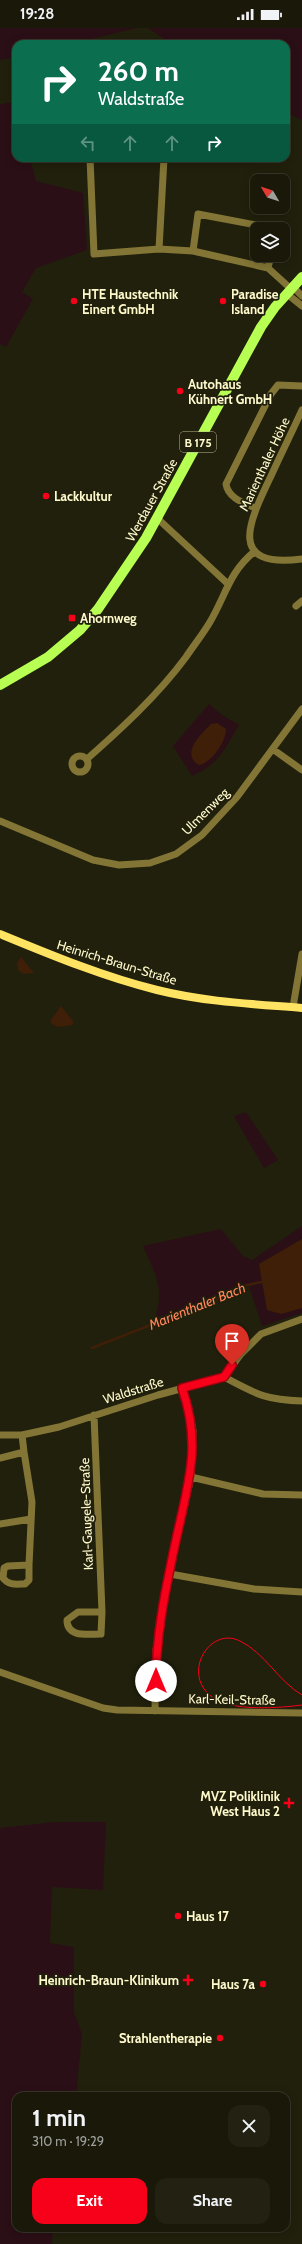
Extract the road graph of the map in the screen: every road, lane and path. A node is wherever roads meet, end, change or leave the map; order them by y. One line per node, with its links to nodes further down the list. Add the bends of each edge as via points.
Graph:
1 (90, 162): 4 (street, via 94,254)
2 (164, 162): 4 (street)
3 (250, 224): 5 (street, via 198,214)
4 (159, 249): 5 (street)
5 (193, 251): 7 (street)
6 (269, 262): 7 (street)
7 (268, 268): 9 (street)
8 (302, 277): 9 (main road, Werdauer Straße / B 175)
9 (290, 289): 10 (street); 11 (street); 15 (main road, Werdauer Straße / B 175, via 261,327 236,370)
10 (302, 296)
11 (302, 306)
12 (302, 386): 14 (street, via 278,385 271,394 226,484 227,490 236,499)
13 (302, 410): 14 (street, Marienthaler Höhe)
14 (255, 508): 16 (street, Marienthaler Höhe, via 248,532)
15 (157, 518): 18 (street); 21 (main road, Werdauer Straße / B 175, via 116,584 80,630 48,657)
16 (254, 551): 17 (street, via 274,562); 18 (street, via 241,562)
17 (302, 559)
18 (228, 584): 24 (street, via 210,621 185,658 125,726)
19 (302, 601): 20 (street)
20 (296, 606)
21 (0, 685)
22 (302, 709): 23 (street, Ulmenweg)
23 (274, 750): 25 (street); 26 (street, Ulmenweg, via 237,797 202,835 176,854 150,863 119,865 93,860)
24 (86, 759)
25 (302, 770)
26 (0, 821)
27 (0, 934): 29 (street, Heinrich-Braun-Straße, via 93,970 157,990 264,1006)
28 (302, 954): 29 (street)
29 (298, 1008)
30 (302, 1319): 31 (street, via 261,1334 241,1354)
31 (224, 1377): 32 (street, Waldstraße); 33 (street, via 260,1396 274,1400)
32 (182, 1388): 34 (street, Waldstraße); 39 (street, via 193,1431)
33 (302, 1401)
34 (94, 1415): 36 (street, Waldstraße, via 59,1427); 46 (street, Karl-Gaugele-Straße)
35 (0, 1435): 36 (street, Waldstraße)
36 (22, 1435): 37 (street)
37 (24, 1452): 38 (street); 41 (street, via 31,1485)
38 (0, 1458)
39 (191, 1477): 40 (street, via 263,1494); 44 (street)
40 (302, 1496)
41 (31, 1519): 42 (street); 43 (street)
42 (0, 1524)
43 (29, 1566)
44 (170, 1574): 45 (street, via 254,1589); 48 (street, via 156,1650)
45 (302, 1592)
46 (102, 1612): 46 (street, Karl-Gaugele-Straße, via 101,1634 76,1634 70,1631 67,1620 71,1616 78,1612)
47 (0, 1672): 48 (street, Karl-Keil-Straße, via 103,1708)
48 (155, 1711): 49 (street, Karl-Keil-Straße)
49 (302, 1712)

